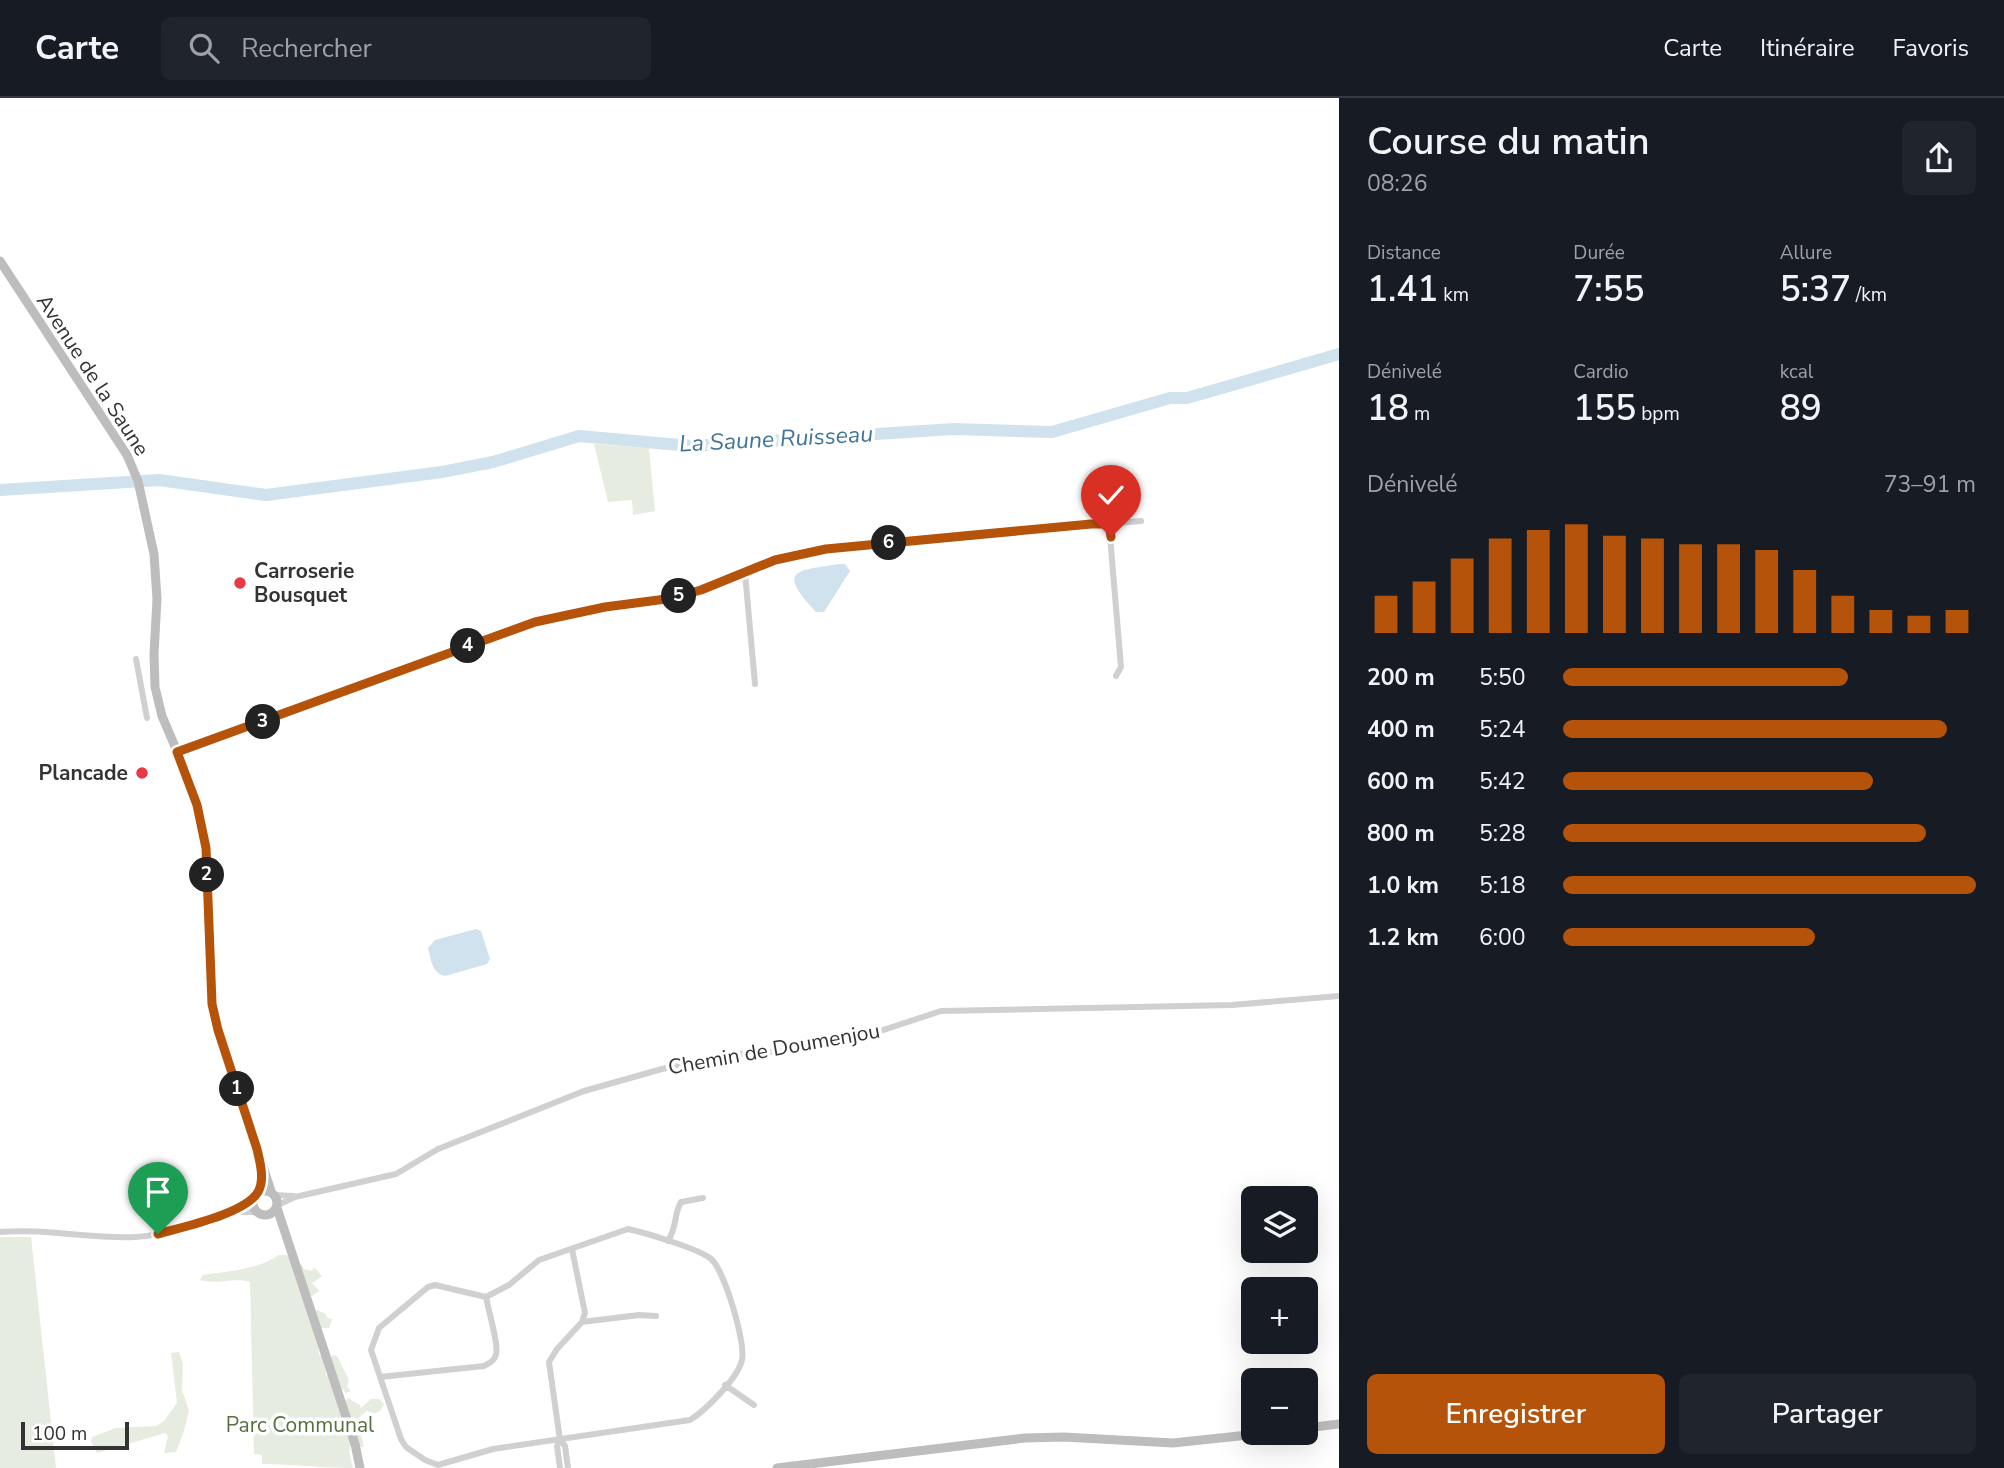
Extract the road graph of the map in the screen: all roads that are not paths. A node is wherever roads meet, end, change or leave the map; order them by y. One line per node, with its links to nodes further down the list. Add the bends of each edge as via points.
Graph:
1 (0, 261): 8 (street, Avenue de la Saune, via 134,469 154,554)
2 (1141, 521): 3 (street)
3 (1109, 524): 4 (street, via 826,549 775,560); 6 (street, via 1121,667)
4 (745, 573): 7 (street); 11 (street, via 666,599 535,622)
5 (136, 659): 9 (street)
6 (1116, 676)
7 (755, 684)
8 (155, 687): 9 (street); 11 (street, Avenue de la Saune)
9 (141, 690): 10 (street)
10 (147, 718)
11 (177, 752): 13 (street, Avenue de la Saune, via 197,805 206,848 212,1004)
12 (1339, 996): 16 (street, Chemin de Doumenjou, via 1232,1005 941,1011 868,1035 662,1069 551,1104 438,1149 396,1174)
13 (261, 1167): 14 (street, Avenue de la Saune); 15 (street, Avenue de la Saune)
14 (273, 1193): 15 (street); 16 (street); 18 (street)
15 (256, 1196): 19 (street); 20 (street, via 253,1206)
16 (295, 1196): 18 (street)
17 (703, 1198): 23 (street, via 681,1202)
18 (277, 1207): 20 (street, via 270,1214); 22 (street)
19 (230, 1212): 20 (street); 21 (street, via 135,1237)
20 (261, 1214): 22 (street)
21 (0, 1232)
22 (284, 1234): 35 (street)
23 (668, 1241): 24 (street, via 628,1229); 29 (street, via 711,1258 721,1271 743,1358)
24 (572, 1249): 25 (street, via 539,1260); 27 (street, via 585,1312)
25 (486, 1297): 28 (street, via 435,1285 420,1292 379,1328 373,1340 371,1350); 28 (street, via 497,1344 493,1361 484,1366)
26 (656, 1316): 27 (street)
27 (582, 1322): 34 (street, via 549,1363)
28 (380, 1377): 34 (street, via 406,1447 438,1465 493,1449)
29 (725, 1385): 30 (street); 34 (street, via 702,1413 690,1420)
30 (754, 1405)
31 (1339, 1424): 32 (street)
32 (1318, 1427)
33 (1241, 1436): 38 (street, via 1173,1443 1025,1438)
34 (560, 1440): 36 (street); 37 (street)
35 (360, 1468)
36 (560, 1468)
37 (568, 1468)
38 (777, 1468)

